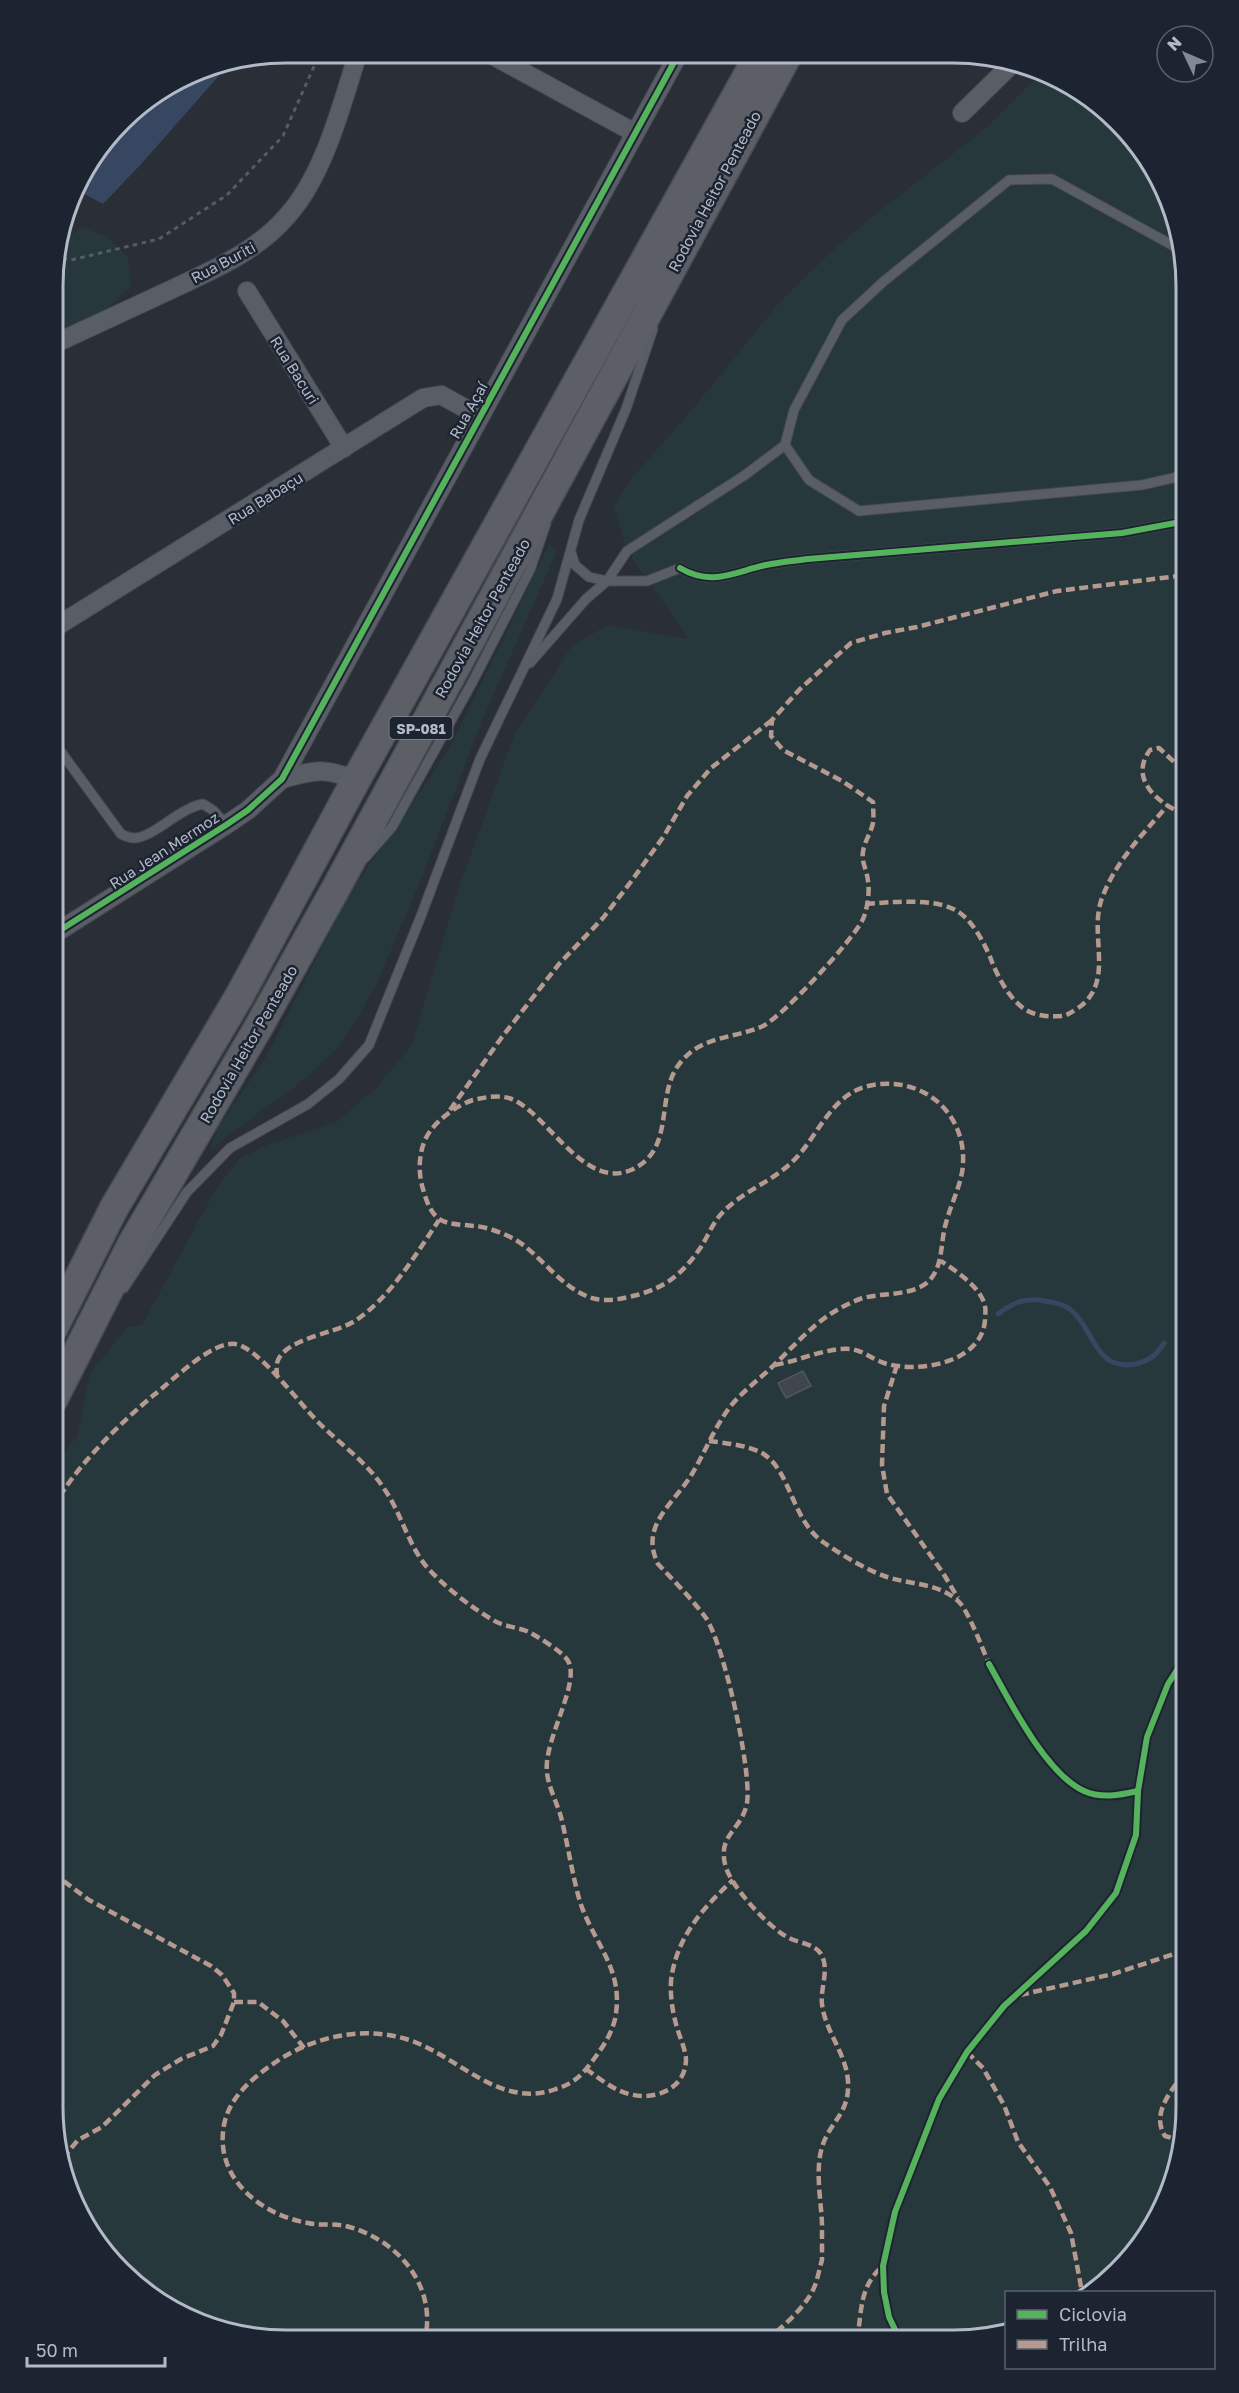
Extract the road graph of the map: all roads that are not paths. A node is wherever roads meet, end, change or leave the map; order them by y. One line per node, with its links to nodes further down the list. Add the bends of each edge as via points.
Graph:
1 (355, 63): 12 (street, Rua Buriti, via 332,133 308,186 290,214 264,241)
2 (507, 63): 8 (street)
3 (674, 63): 8 (street, Rua Açaí)
4 (755, 63): 24 (main road, Rodovia Heitor Penteado / SP-081)
5 (783, 63): 10 (main road, Rodovia Heitor Penteado / SP-081)
6 (1006, 70): 7 (street)
7 (962, 113)
8 (635, 133): 13 (street, Rua Açaí)
9 (1172, 245): 14 (lane, via 1052,179 1009,180 842,320 794,410)
10 (680, 254): 18 (lane, via 626,409 579,520); 30 (main road, Rodovia Heitor Penteado / SP-081, via 258,1029 133,1242)
11 (247, 291): 15 (street, Rua Bacuri)
12 (63, 340)
13 (478, 416): 15 (street, Rua Babaçu, via 441,395 423,398); 23 (street, Rua Açaí)
14 (785, 445): 16 (lane, via 809,480 859,511 1142,485); 19 (lane, via 627,551)
15 (344, 448): 20 (street, Rua Babaçu)
16 (1176, 477)
17 (1176, 522): 19 (lane, via 1122,533 808,559 709,579 680,568 647,581)
18 (571, 551): 19 (lane, via 574,565 589,577); 21 (lane, via 557,599)
19 (607, 581): 21 (lane, via 586,599)
20 (63, 622)
21 (523, 671): 27 (lane, via 480,759 369,1045 339,1079 308,1104 230,1148 187,1192)
22 (63, 755): 25 (lane, via 121,834 131,839 142,837 190,806 202,804)
23 (282, 779): 24 (street, via 331,770); 25 (street, Rua Jean Mermoz)
24 (356, 780): 28 (main road, Rodovia Heitor Penteado / SP-081, via 240,995 114,1208)
25 (226, 825): 26 (street, Rua Jean Mermoz)
26 (63, 928)
27 (116, 1300)
28 (63, 1309)
29 (110, 1310): 31 (lane)
30 (63, 1380)
31 (63, 1383)

